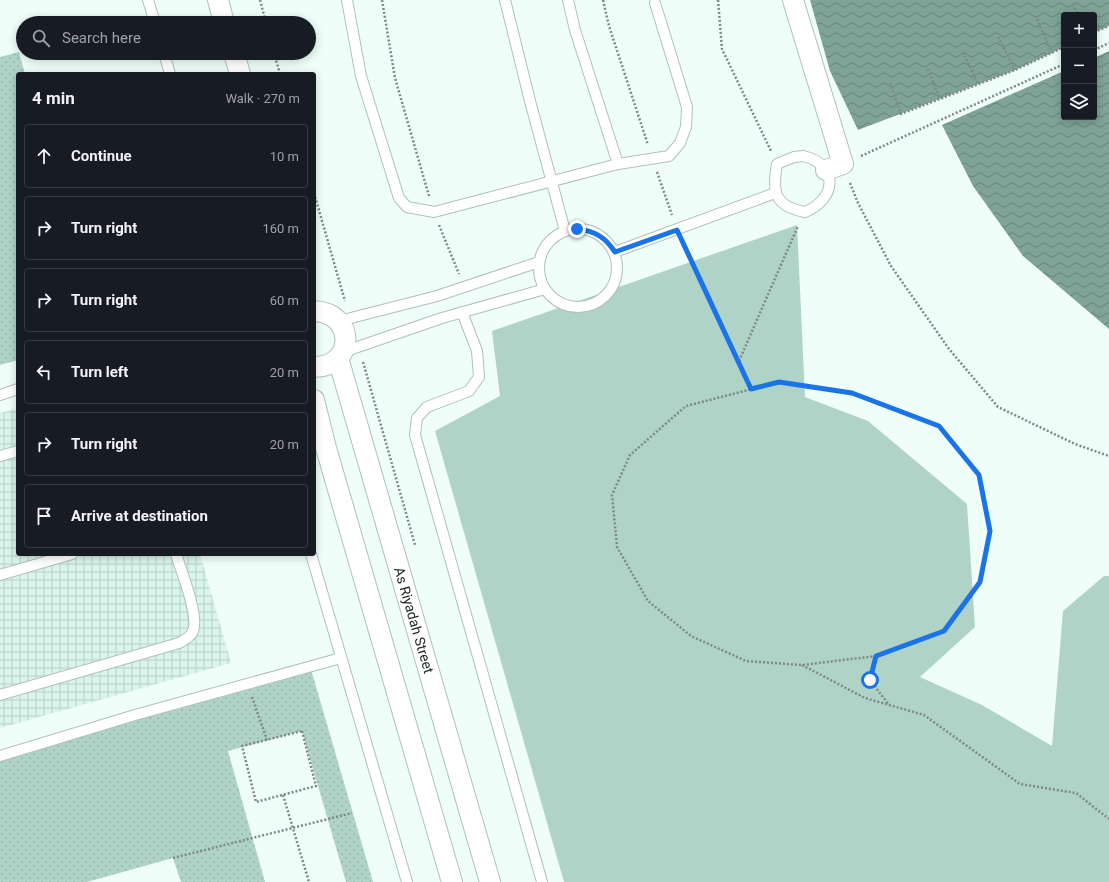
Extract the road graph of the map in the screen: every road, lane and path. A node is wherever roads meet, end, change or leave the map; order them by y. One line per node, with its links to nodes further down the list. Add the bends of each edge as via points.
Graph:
1 (148, 0): 14 (lane)
2 (218, 0): 15 (street)
3 (260, 0): 16 (path)
4 (347, 0): 44 (lane, via 361,76 399,198 407,207)
5 (382, 0): 44 (path, via 395,78)
6 (505, 0): 42 (lane)
7 (568, 0): 39 (lane, via 575,30)
8 (603, 0): 38 (path)
9 (718, 0): 40 (path, via 722,49)
10 (793, 0): 41 (street)
11 (655, 3): 38 (lane, via 687,107 686,127 680,143 669,156)
12 (1073, 4): 13 (path)
13 (1077, 12)
14 (153, 16)
15 (222, 16)
16 (264, 16)
17 (1037, 19): 25 (path)
18 (1109, 26): 19 (path)
19 (1097, 31)
20 (998, 37): 31 (path)
21 (1109, 43): 23 (path)
22 (1062, 48): 25 (path)
23 (1097, 49)
24 (964, 52): 36 (path)
25 (1052, 53): 31 (path)
26 (166, 60): 32 (lane)
27 (236, 60): 33 (street)
28 (276, 60): 34 (path)
29 (1061, 65): 41 (path)
30 (928, 69): 37 (path)
31 (1016, 70): 36 (path)
32 (169, 72)
33 (239, 72)
34 (279, 72)
35 (890, 83): 37 (path, via 901,114)
36 (978, 84): 37 (path)
37 (940, 99)
38 (652, 159): 39 (lane); 46 (path)
39 (618, 164): 42 (lane)
40 (777, 164): 41 (lane, via 803,156); 43 (lane)
41 (835, 167): 45 (lane, via 829,178 826,196 821,203); 63 (path, via 892,266 949,349 998,407 1075,444)
42 (552, 182): 44 (lane); 47 (lane)
43 (775, 193): 45 (lane, via 786,207); 46 (lane)
44 (434, 212): 50 (path)
45 (805, 212): 55 (path)
46 (677, 230): 48 (lane); 55 (path)
47 (565, 231): 48 (lane, via 583,229 600,235 609,242); 49 (lane, via 548,243)
48 (615, 252): 51 (lane, via 617,278 611,290 602,299 578,307 565,305)
49 (539, 262): 50 (lane); 51 (lane, via 539,272)
50 (465, 287): 52 (lane, via 381,312)
51 (545, 289): 53 (lane)
52 (322, 310): 54 (street, via 346,336)
53 (462, 312): 54 (lane, via 389,335); 85 (lane, via 477,351 479,377 469,391 427,407 417,418 415,435)
54 (340, 355): 56 (street, via 327,366); 84 (street, As Riyadah Street)
55 (738, 361): 57 (path)
56 (316, 367)
57 (751, 389): 68 (path, via 779,382 852,393 939,426 979,475 990,531 980,582 944,631); 70 (path, via 686,406 630,456 612,495 617,547 648,601 692,636 746,661)
58 (16, 390): 59 (lane)
59 (0, 395)
60 (316, 408): 83 (street)
61 (16, 452): 62 (lane)
62 (0, 456)
63 (1109, 456)
64 (65, 556): 67 (lane)
65 (177, 556): 72 (lane, via 195,616 192,633 186,639)
66 (312, 556): 69 (lane)
67 (0, 575)
68 (876, 656): 70 (path); 73 (path, via 870,680)
69 (341, 658): 71 (lane); 82 (lane)
70 (802, 665): 73 (path, via 865,698)
71 (247, 683): 74 (path); 75 (lane)
72 (0, 695)
73 (889, 705): 78 (path, via 924,715 1020,784 1076,793)
74 (267, 740): 76 (path, via 242,746 256,802); 76 (path, via 302,731 316,786)
75 (0, 756)
76 (283, 795): 79 (path)
77 (352, 812): 79 (path)
78 (1109, 819)
79 (293, 827): 80 (path); 81 (path)
80 (173, 858)
81 (309, 882)
82 (407, 882)
83 (452, 882)
84 (490, 882)
85 (542, 882)

